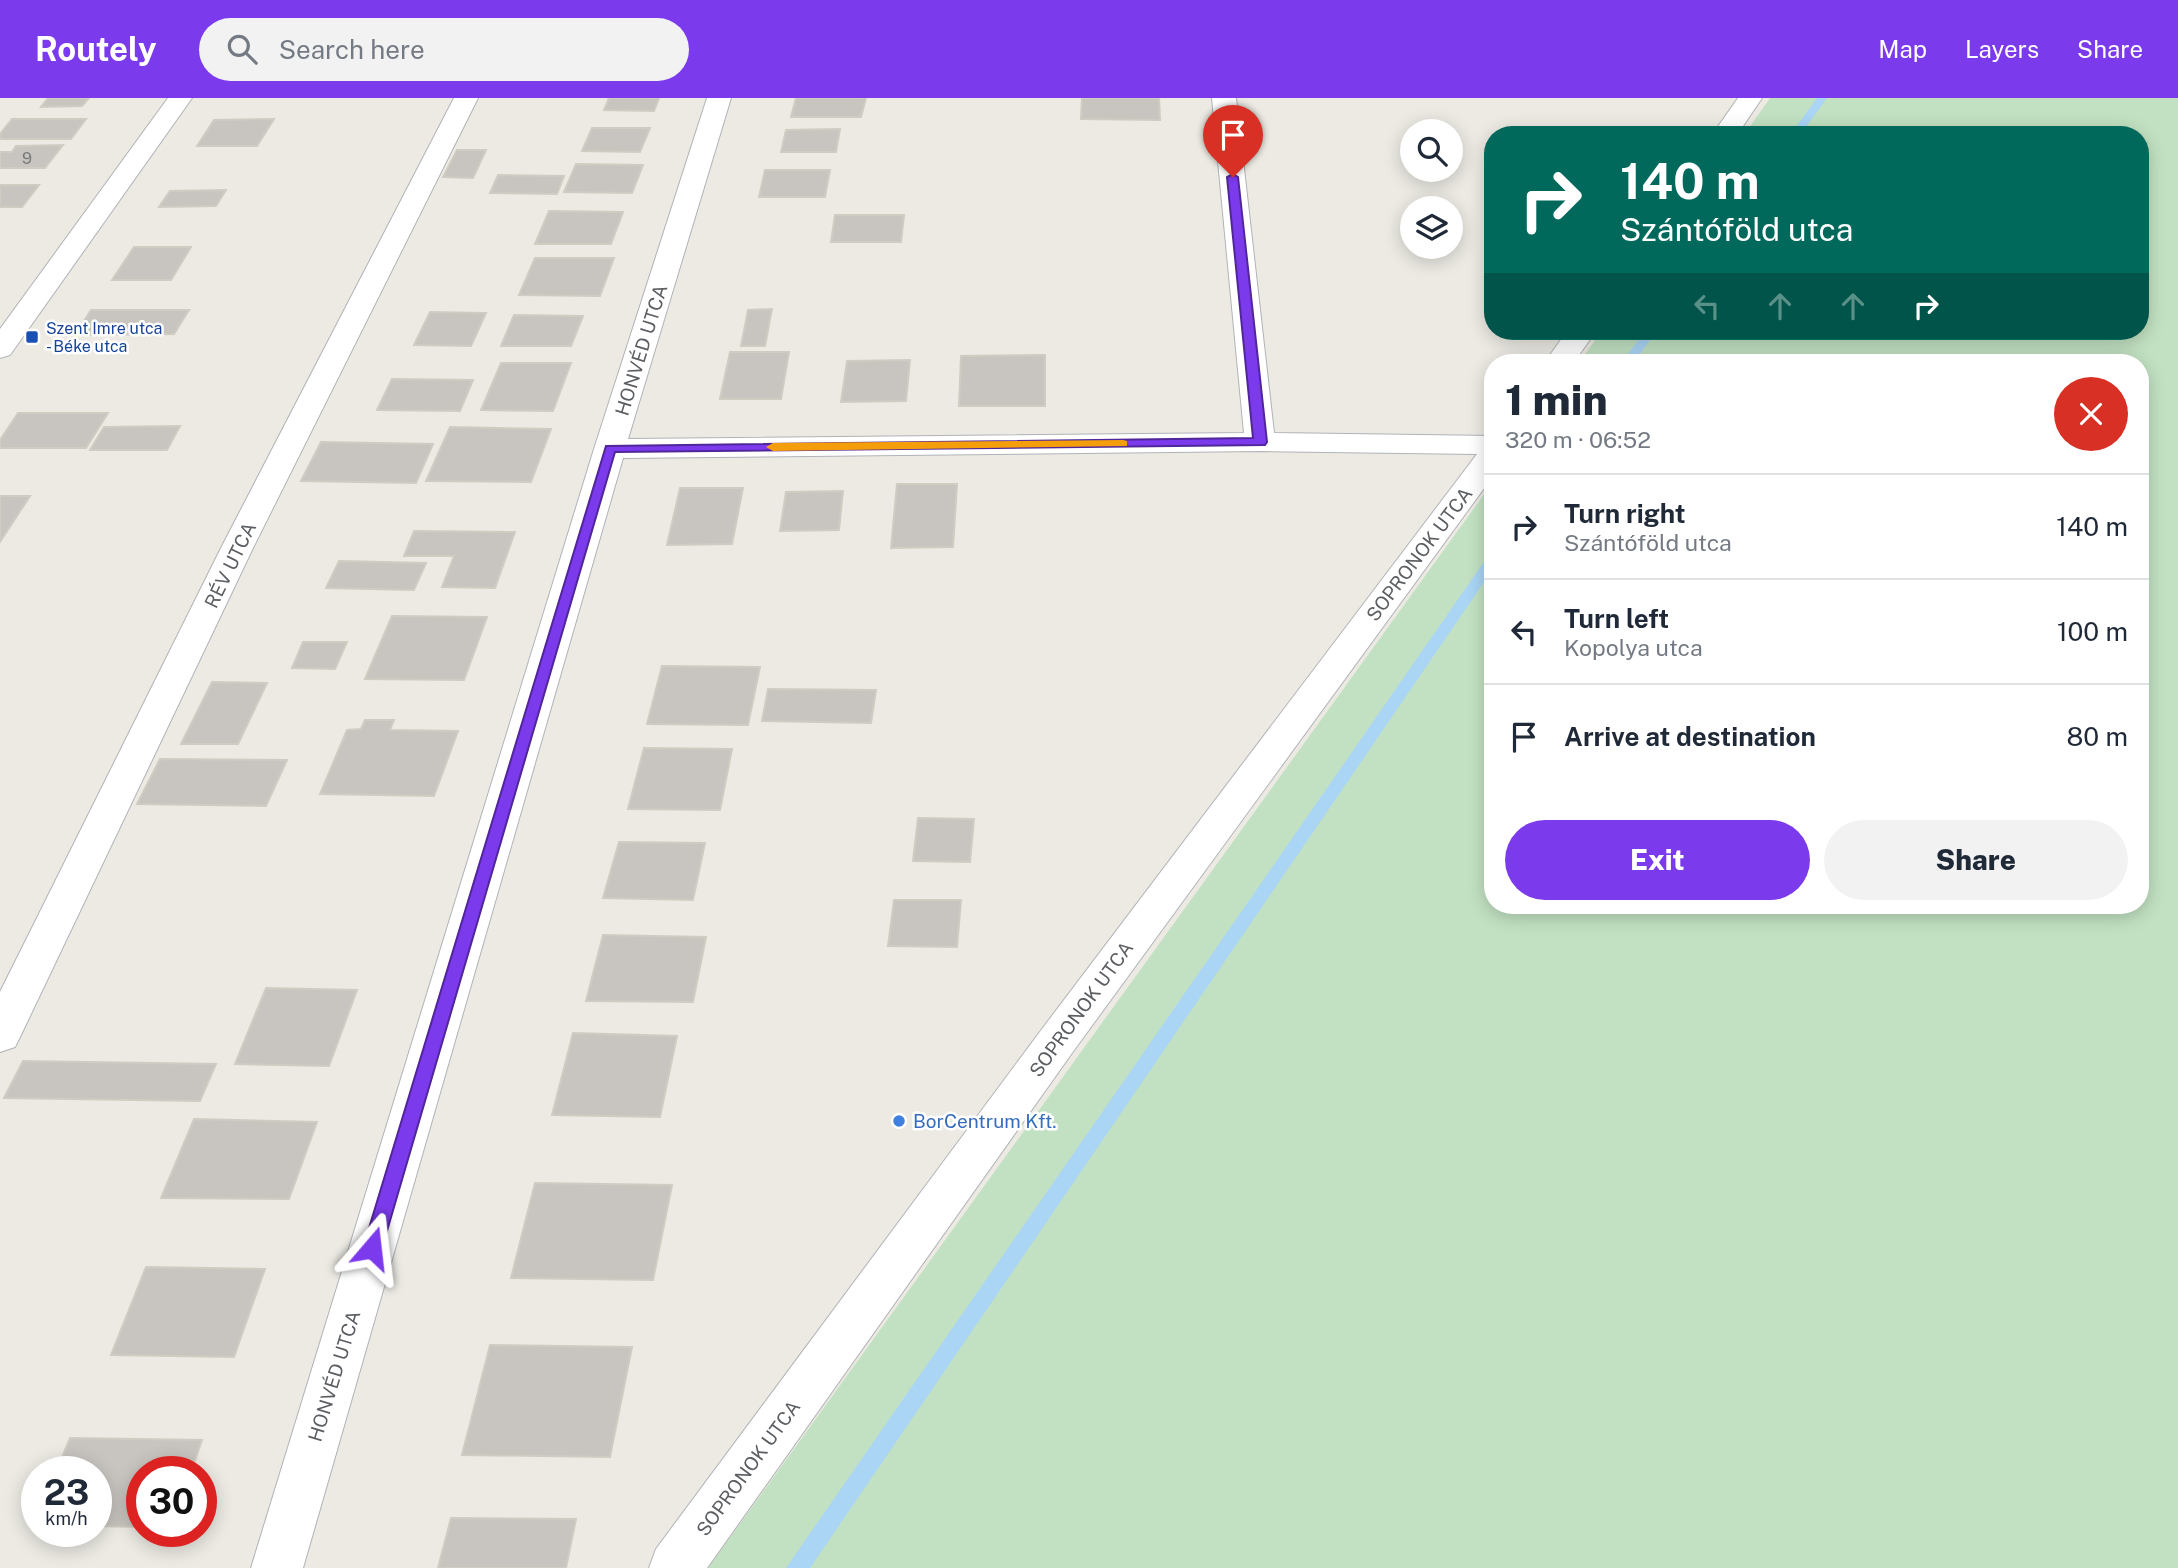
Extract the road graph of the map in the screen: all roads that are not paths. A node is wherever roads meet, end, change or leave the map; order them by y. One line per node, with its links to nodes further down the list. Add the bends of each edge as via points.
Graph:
1 (180, 98): 7 (street)
2 (466, 98): 12 (street, RÉV UTCA, via 237,548)
3 (719, 98): 10 (street, HONVÉD UTCA)
4 (1224, 98): 8 (street)
5 (1751, 98): 6 (street)
6 (1731, 126)
7 (0, 349)
8 (1260, 442): 9 (street); 10 (street)
9 (1484, 445)
10 (610, 449): 13 (street, HONVÉD UTCA)
11 (1484, 466): 14 (street, SOPRONOK UTCA, via 1065,1030)
12 (0, 1035)
13 (277, 1568)
14 (675, 1568)

